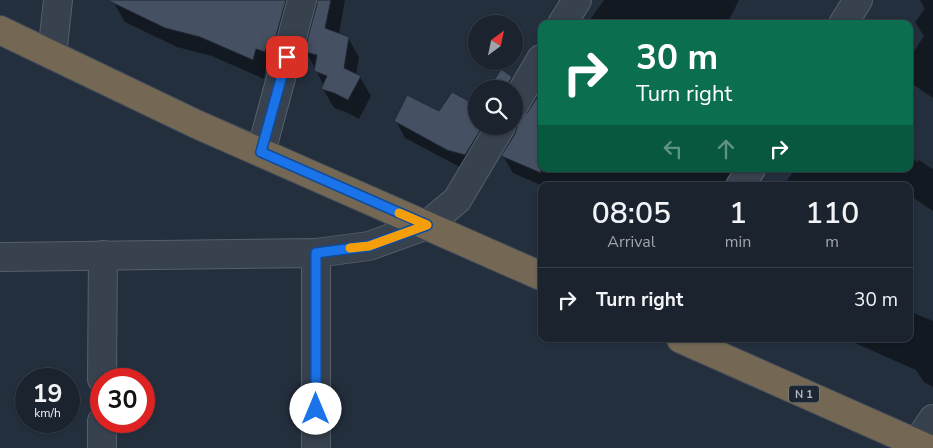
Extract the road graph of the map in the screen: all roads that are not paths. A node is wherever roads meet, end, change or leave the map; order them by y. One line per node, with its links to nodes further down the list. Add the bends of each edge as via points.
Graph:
1 (58, 0): 8 (street)
2 (302, 0): 12 (street)
3 (577, 0): 5 (street)
4 (858, 0): 6 (street)
5 (564, 20)
6 (846, 20)
7 (0, 30): 8 (highway)
8 (52, 55): 12 (highway)
9 (538, 64): 10 (street)
10 (523, 90)
11 (496, 135): 13 (street, via 456,200)
12 (261, 152): 13 (highway)
13 (427, 225): 14 (street, via 369,246); 17 (highway)
14 (316, 253): 15 (street); 24 (street)
15 (103, 255): 16 (street); 19 (street)
16 (0, 257)
17 (538, 275)
18 (688, 342): 22 (highway, N 1)
19 (102, 368)
20 (933, 419): 22 (street)
21 (102, 433): 23 (street)
22 (922, 446)
23 (102, 448)
24 (316, 448)

